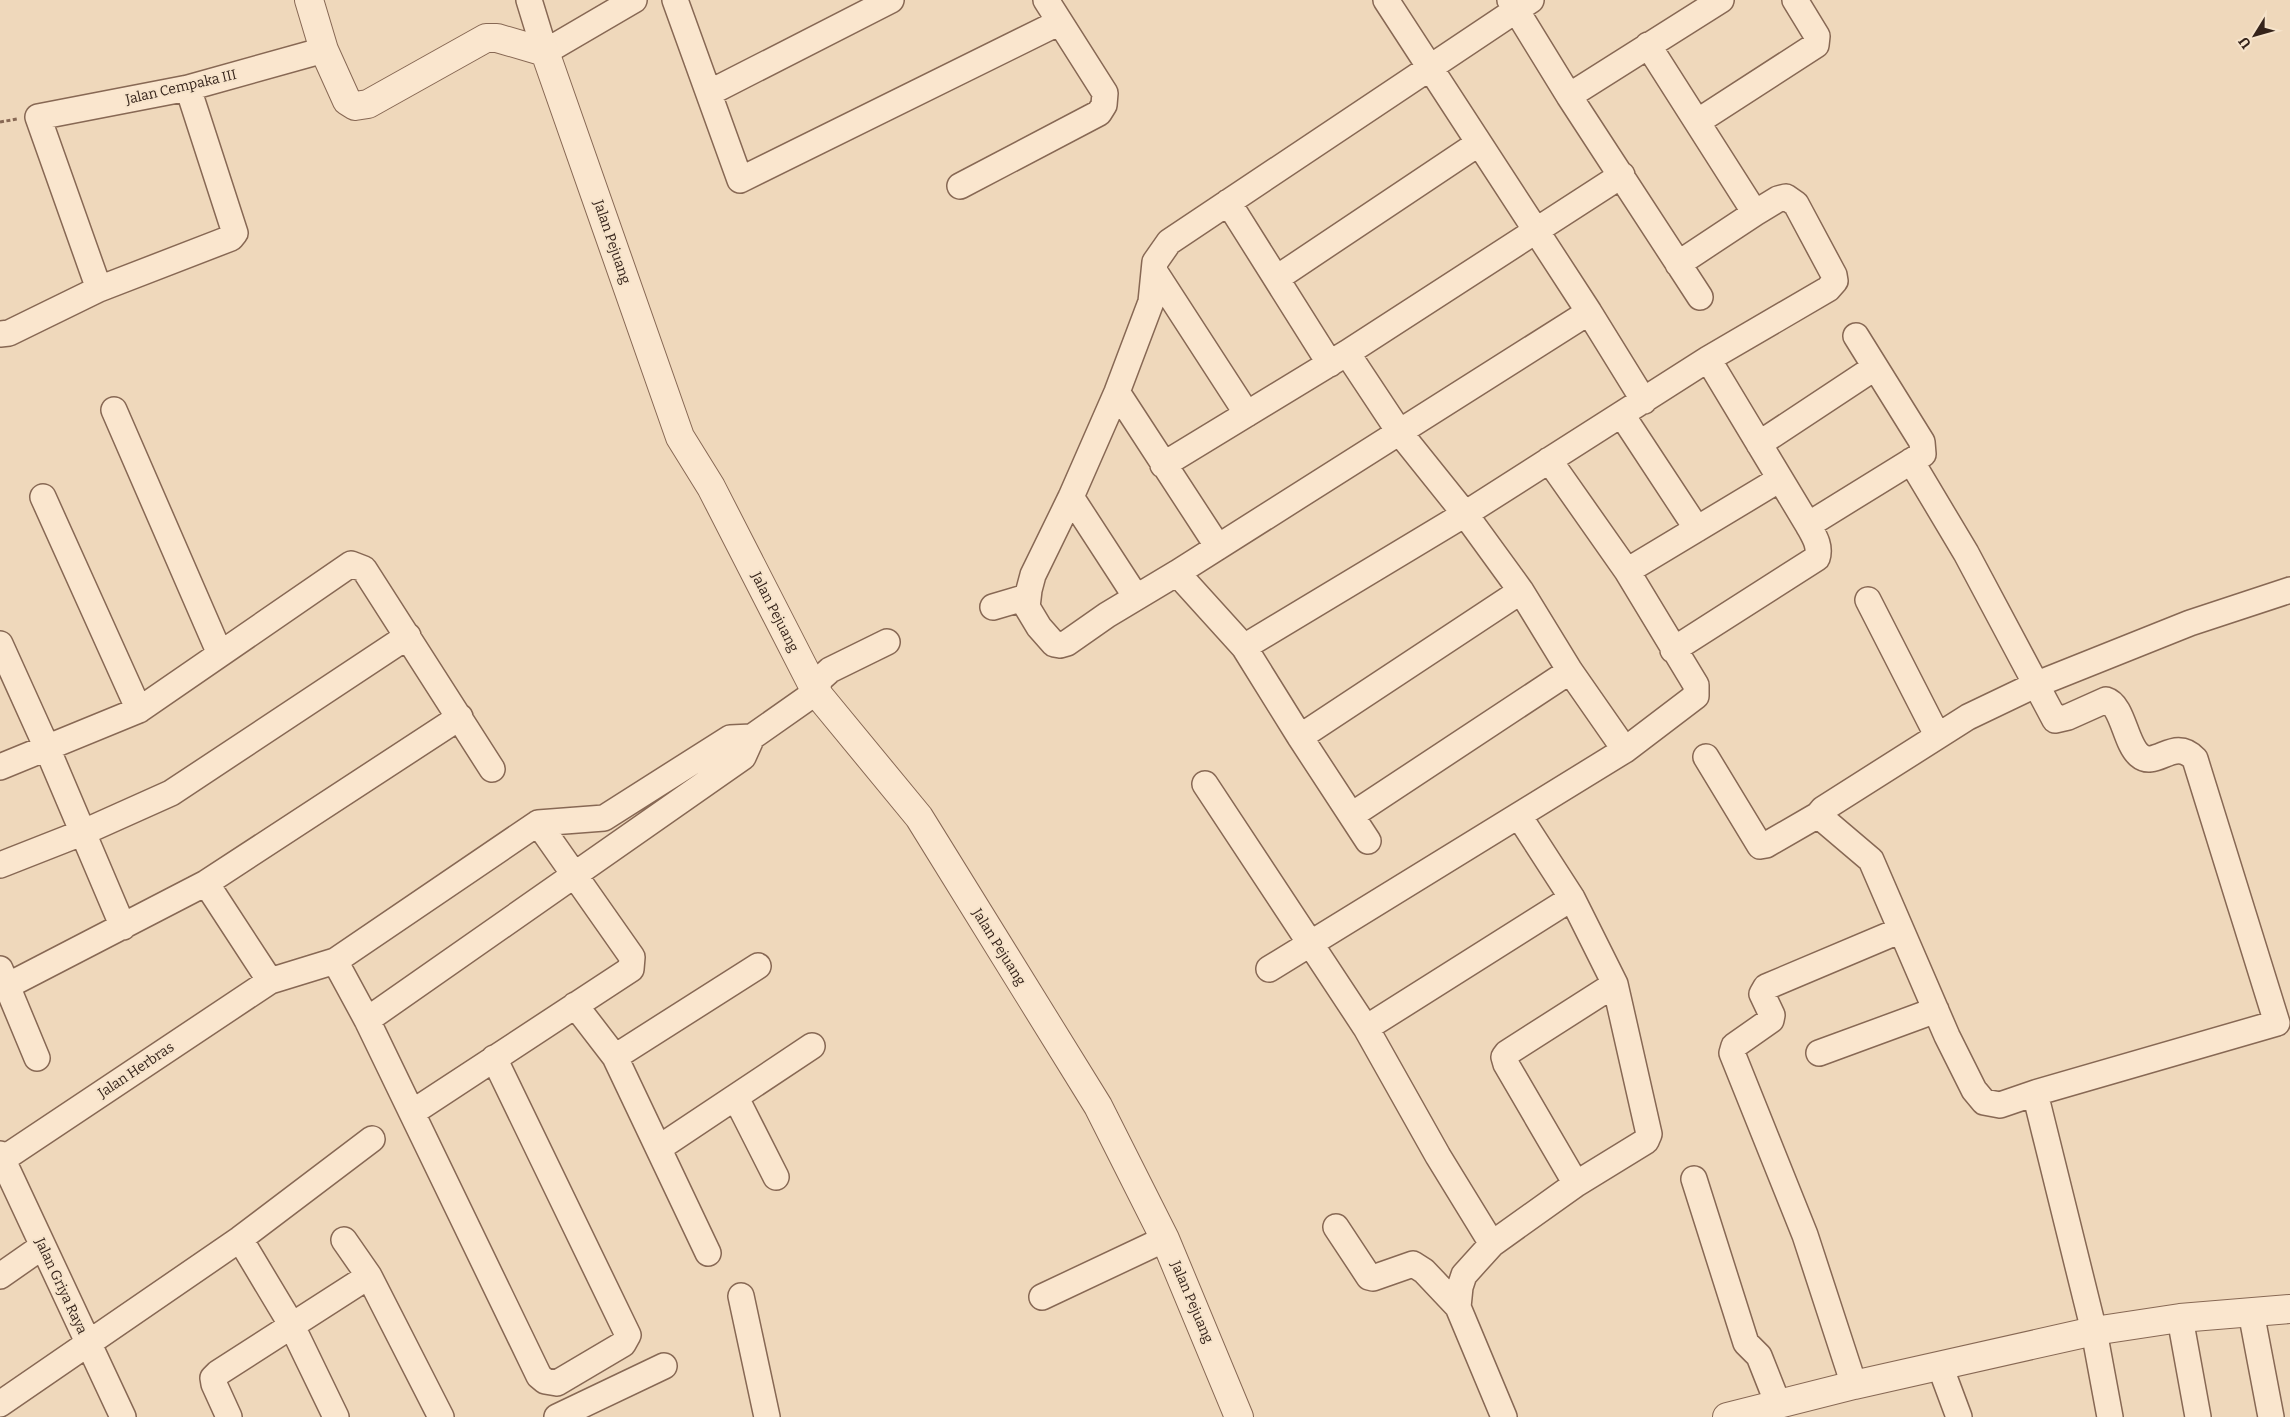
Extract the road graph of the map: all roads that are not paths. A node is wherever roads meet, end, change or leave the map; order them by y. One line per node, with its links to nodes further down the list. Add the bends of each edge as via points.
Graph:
1 (309, 0): 13 (street)
2 (529, 0): 14 (street)
3 (634, 0): 14 (street)
4 (675, 0): 17 (street)
5 (891, 0): 17 (street)
6 (1046, 0): 11 (street)
7 (1386, 0): 15 (street)
8 (1721, 0): 12 (street)
9 (1795, 0): 19 (street, via 1817,36 1816,45)
10 (1519, 3): 15 (street); 18 (street)
11 (1060, 22): 17 (street, via 740,180); 22 (street, via 1105,93 1104,105 1099,113)
12 (1648, 45): 18 (street); 19 (street)
13 (324, 50): 14 (street, via 347,101 358,106 368,104 486,38 497,38); 16 (street, Jalan Cempaka III)
14 (545, 52): 70 (street, Jalan Pejuang, via 680,437 711,488)
15 (1429, 69): 20 (street); 23 (street)
16 (188, 88): 29 (street, via 236,233 224,241); 29 (street, Jalan Cempaka III, via 38,117)
17 (709, 93)
18 (1569, 96): 21 (street)
19 (1697, 122): 24 (street)
20 (1479, 143): 25 (street); 28 (street)
21 (1622, 175): 25 (street); 26 (street)
22 (960, 186)
23 (1228, 202): 27 (street, via 1169,242 1158,255); 28 (street)
24 (1755, 213): 26 (street); 35 (street, via 1778,199 1786,197 1792,200 1835,281 1828,289)
25 (1536, 232): 31 (street); 34 (street)
26 (1678, 264): 30 (street)
27 (1155, 272): 37 (street, via 1151,302); 40 (street)
28 (1277, 278): 34 (street)
29 (99, 289): 32 (street)
30 (1700, 297)
31 (1589, 312): 38 (street); 42 (street)
32 (0, 334)
33 (1856, 336): 36 (street)
34 (1339, 358): 40 (street); 42 (street)
35 (1708, 359): 38 (street); 43 (street)
36 (1874, 368): 43 (street); 45 (street, via 1922,442 1923,454)
37 (1117, 392): 46 (street); 49 (street)
38 (1644, 401): 41 (street)
39 (114, 410): 67 (street)
40 (1247, 414): 46 (street)
41 (1622, 415): 44 (street); 52 (street)
42 (1400, 433): 50 (street); 53 (street)
43 (1759, 444): 47 (street)
44 (1549, 460): 50 (street); 54 (street)
45 (1911, 462): 51 (street); 69 (street, via 1966,553)
46 (1163, 465): 53 (street)
47 (1780, 479): 51 (street); 52 (street)
48 (43, 496): 71 (street)
49 (1071, 497): 58 (street, via 1033,575); 59 (street)
50 (1465, 514): 57 (street); 65 (street)
51 (1808, 525): 66 (street, via 1818,544 1817,558)
52 (1697, 529): 54 (street)
53 (1218, 547): 55 (street)
54 (1627, 571): 66 (street)
55 (1177, 573): 59 (street); 65 (street)
56 (2290, 590): 69 (street, via 2190,623)
57 (1521, 591): 68 (street); 75 (street)
58 (1026, 597): 59 (street, via 1027,607 1039,627 1049,641 1060,645 1068,643); 61 (street)
59 (1136, 597)
60 (1868, 600): 73 (street)
61 (993, 607)
62 (408, 636): 67 (street, via 364,569 351,564); 72 (street); 87 (street, via 171,792)
63 (887, 642): 70 (street, via 830,670 820,679)
64 (0, 644): 76 (street)
65 (1244, 647): 75 (street)
66 (1673, 650): 77 (street, via 1696,685 1696,696)
67 (220, 654): 71 (street)
68 (1570, 671): 77 (street); 82 (street)
69 (2035, 685): 73 (street); 106 (street, via 2055,720 2106,700 2115,708 2140,756 2152,759 2179,750 2190,753 2195,759)
70 (816, 692): 74 (street); 124 (street, Jalan Pejuang, via 919,817 1098,1106)
71 (139, 710): 76 (street)
72 (460, 717): 80 (street); 92 (street)
73 (1937, 735): 83 (street)
74 (752, 737): 85 (street, via 730,738); 89 (street, via 744,757)
75 (1300, 737): 82 (street)
76 (48, 748): 79 (street); 87 (street)
77 (1625, 750): 84 (street)
78 (1706, 757): 83 (street, via 1760,846)
79 (0, 767)
80 (492, 769)
81 (1205, 784): 96 (street)
82 (1352, 815): 88 (street)
83 (1818, 815): 95 (street, via 1871,860)
84 (1519, 816): 93 (street); 96 (street)
85 (604, 818): 86 (street); 89 (street)
86 (538, 823): 91 (street); 97 (street, Jalan Herbras)
87 (84, 832): 90 (street); 94 (street)
88 (1368, 841)
89 (621, 842): 91 (street)
90 (0, 865)
91 (577, 875): 103 (street, via 632,957 632,963 627,973); 105 (street)
92 (206, 883): 94 (street); 101 (street)
93 (1572, 898): 102 (street); 107 (street)
94 (123, 927): 100 (street)
95 (1901, 930): 104 (street); 142 (street, via 1766,987 1762,994 1772,1015 1771,1020 1734,1046 1732,1053 1805,1235)
96 (1309, 944): 99 (street); 107 (street)
97 (335, 961): 101 (street, Jalan Herbras); 105 (street)
98 (758, 966): 110 (street)
99 (1270, 969)
100 (4, 977): 111 (street)
101 (270, 982): 118 (street, Jalan Herbras)
102 (1615, 984): 121 (street, via 1649,1134 1646,1141); 121 (street, via 1504,1057)
103 (575, 1005): 110 (street); 112 (street)
104 (1936, 1010): 109 (street); 113 (street, via 1966,1075 1984,1102 2000,1105)
105 (367, 1020): 115 (street)
106 (2283, 1022): 113 (street)
107 (1366, 1028): 126 (street)
108 (812, 1046): 114 (street)
109 (1819, 1053)
110 (615, 1057): 117 (street)
111 (37, 1058)
112 (494, 1058): 115 (street); 115 (street, via 626,1328 628,1334 623,1344 557,1383 539,1376)
113 (2035, 1093): 138 (street)
114 (736, 1098): 117 (street); 119 (street)
115 (413, 1112)
116 (372, 1139): 123 (street)
117 (659, 1148): 128 (street)
118 (1, 1158): 127 (street, Jalan Griya Raya)
119 (776, 1177)
120 (1694, 1179): 143 (street, via 1746,1343 1759,1356)
121 (1576, 1184): 126 (street)
122 (1336, 1227): 133 (street, via 1369,1276 1373,1278 1413,1264)
123 (240, 1239): 137 (street); 139 (street)
124 (1165, 1239): 132 (street); 151 (street, Jalan Pejuang)
125 (344, 1240): 130 (street)
126 (1492, 1244): 133 (street, via 1464,1275)
127 (43, 1246): 129 (street); 139 (street, Jalan Griya Raya)
128 (708, 1253)
129 (0, 1276)
130 (369, 1276): 137 (street); 148 (street)
131 (741, 1296): 150 (street)
132 (1042, 1297)
133 (1458, 1307): 152 (street)
134 (2290, 1309): 135 (street)
135 (2251, 1312): 136 (street); 157 (street)
136 (2180, 1318): 138 (street); 156 (street)
137 (291, 1324): 146 (street, via 213,1378); 147 (street)
138 (2094, 1331): 141 (street); 155 (street)
139 (88, 1345): 144 (street); 145 (street, Jalan Griya Raya)
140 (664, 1366): 149 (street)
141 (1940, 1366): 142 (street); 154 (street)
142 (1854, 1385): 143 (street)
143 (1778, 1404): 153 (street)
144 (4, 1408)
145 (123, 1417)
146 (229, 1417)
147 (336, 1417)
148 (441, 1417)
149 (557, 1417)
150 (767, 1417)
151 (1239, 1417)
152 (1504, 1417)
153 (1727, 1417)
154 (1959, 1417)
155 (2110, 1417)
156 (2198, 1417)
157 (2271, 1417)

